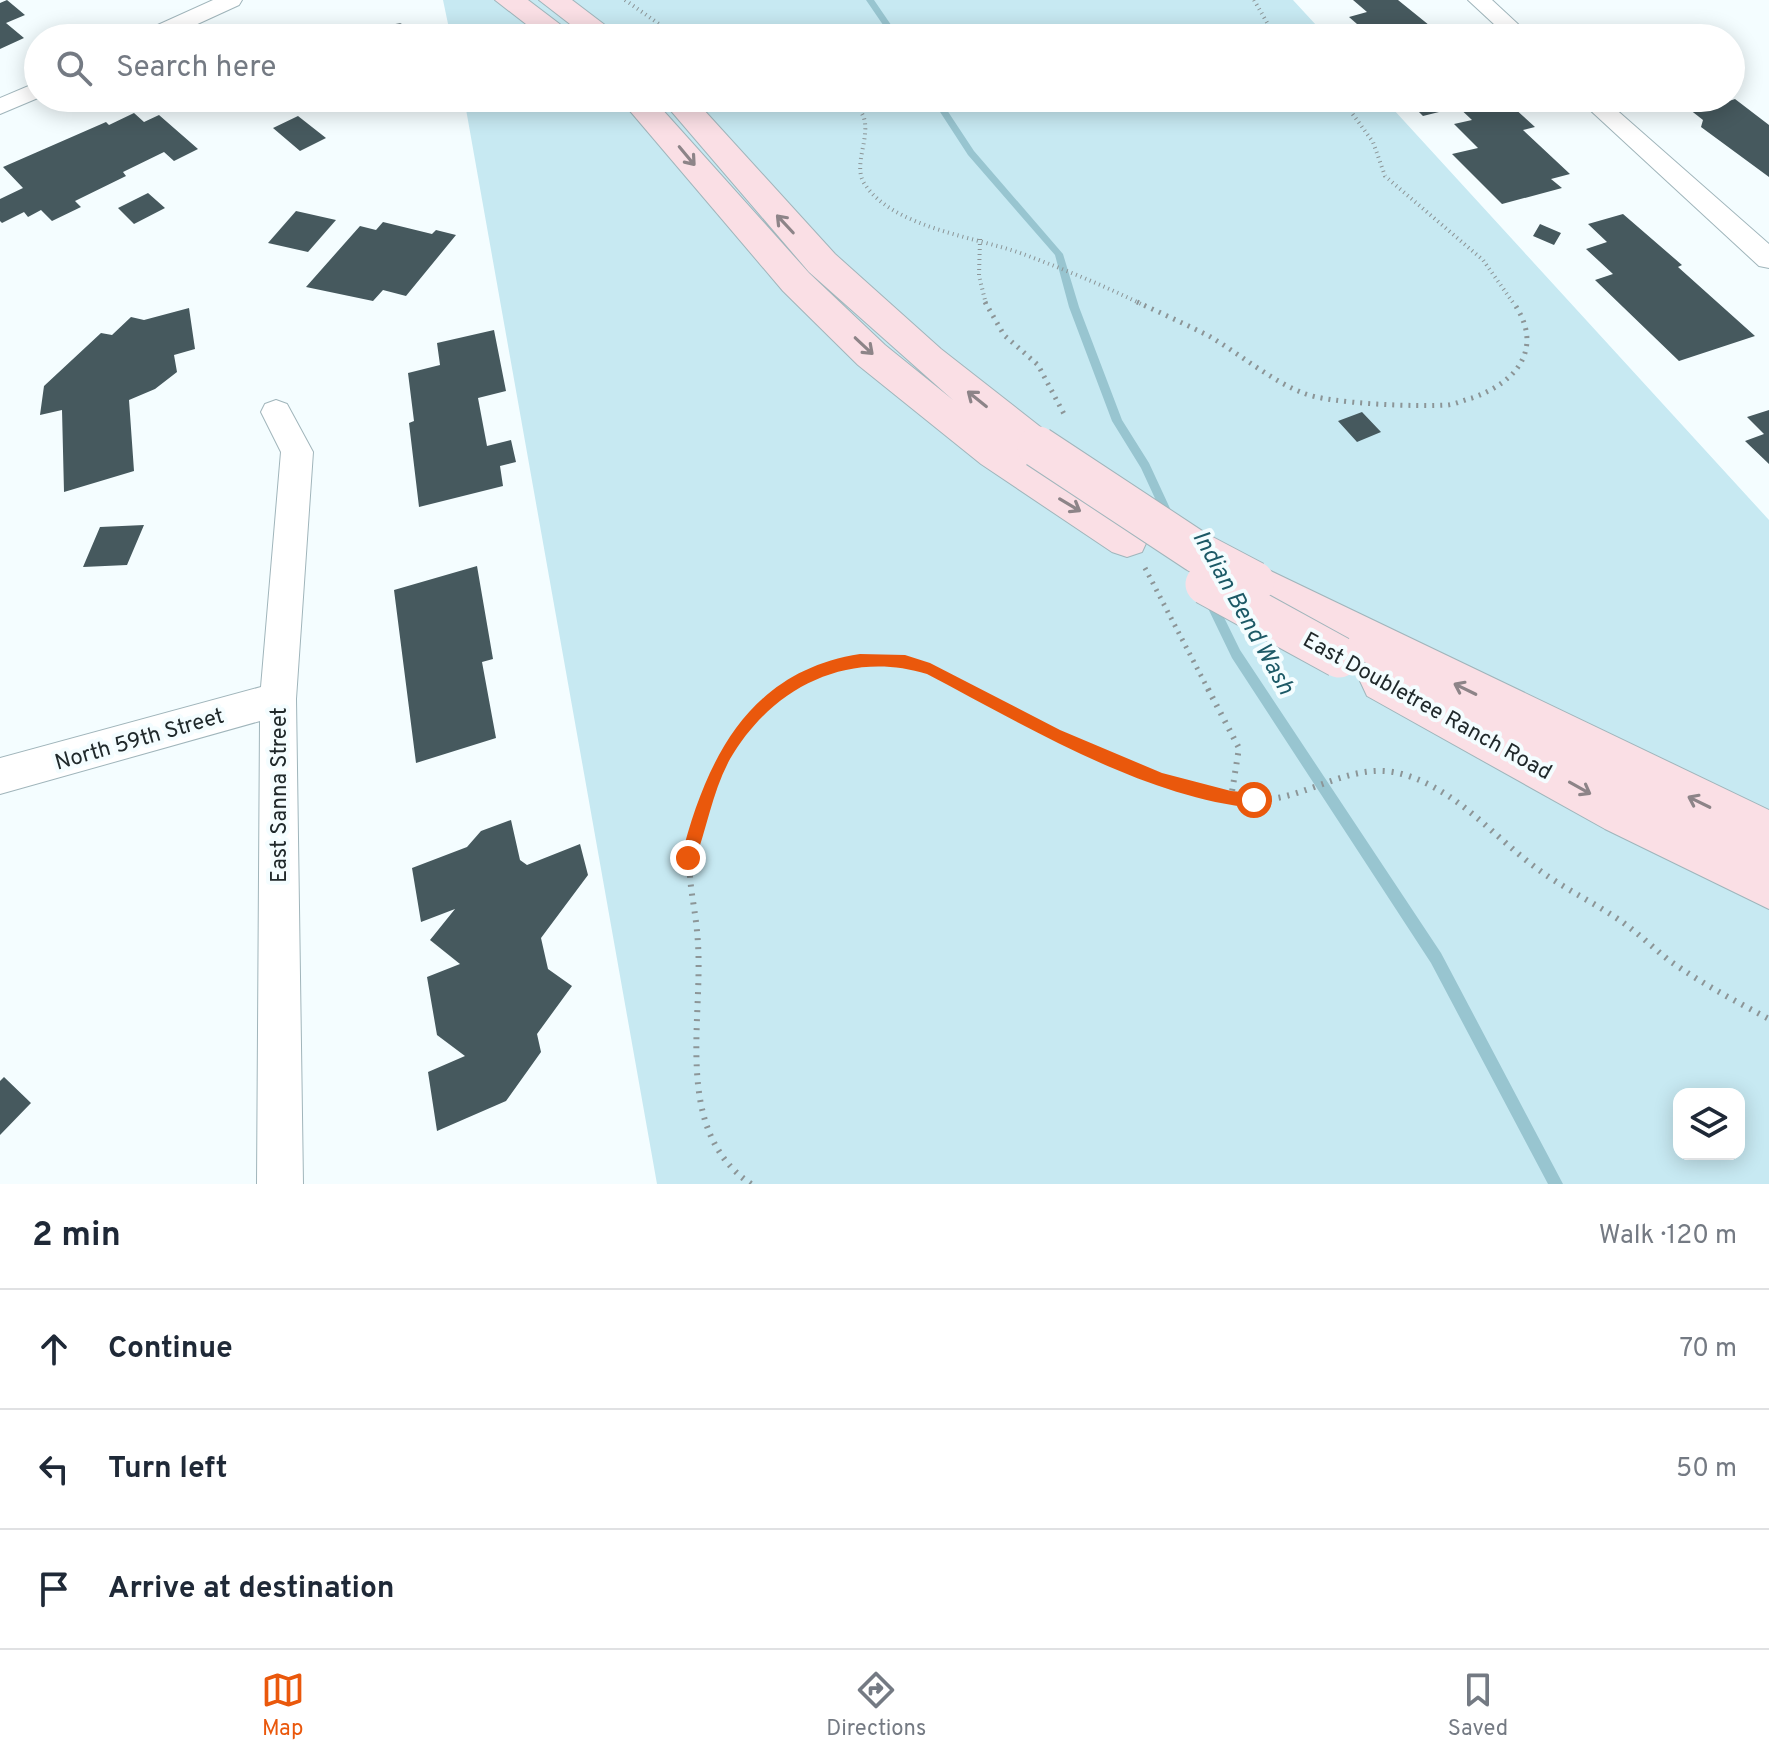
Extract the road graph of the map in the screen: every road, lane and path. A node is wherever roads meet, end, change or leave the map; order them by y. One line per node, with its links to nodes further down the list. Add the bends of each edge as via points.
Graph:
1 (231, 0): 7 (street)
2 (509, 0): 8 (main road)
3 (553, 0): 9 (main road)
4 (625, 0): 10 (path)
5 (1254, 0): 11 (path)
6 (1479, 0): 12 (street)
7 (179, 24)
8 (543, 24)
9 (587, 24)
10 (659, 24)
11 (1268, 24)
12 (1506, 24)
13 (24, 96): 14 (street)
14 (0, 107)
15 (647, 112): 25 (main road, East Doubletree Ranch Road, one-way to 25, bridge, via 798,283 897,377 1002,459 1127,539 1339,657 1623,812)
16 (688, 112): 24 (main road, East Doubletree Ranch Road, one-way to 16, bridge, via 1427,671 1197,552 1038,447 928,359 822,263)
17 (861, 112): 18 (path, via 865,138 860,172 872,194 910,219 1020,253 1115,291 1208,336 1302,393 1328,400 1451,405 1489,392 1510,378 1527,352 1521,313 1483,260 1385,176 1373,142)
18 (1351, 112)
19 (1605, 112): 20 (street)
20 (1769, 259)
21 (276, 412): 22 (street, East Sanna Street, via 297,452)
22 (278, 699): 23 (street, North 59th Street); 27 (street, East Sanna Street)
23 (0, 776)
24 (1769, 836)
25 (1769, 883)
26 (1769, 1019): 28 (path, via 1671,961 1618,919 1535,867 1424,781 1389,769 1365,770 1275,799 1231,798 1161,780 1055,734 930,669 883,659 840,663 783,689 749,720 725,756 688,858 698,943 697,1093 719,1149)
27 (280, 1184)
28 (751, 1184)

